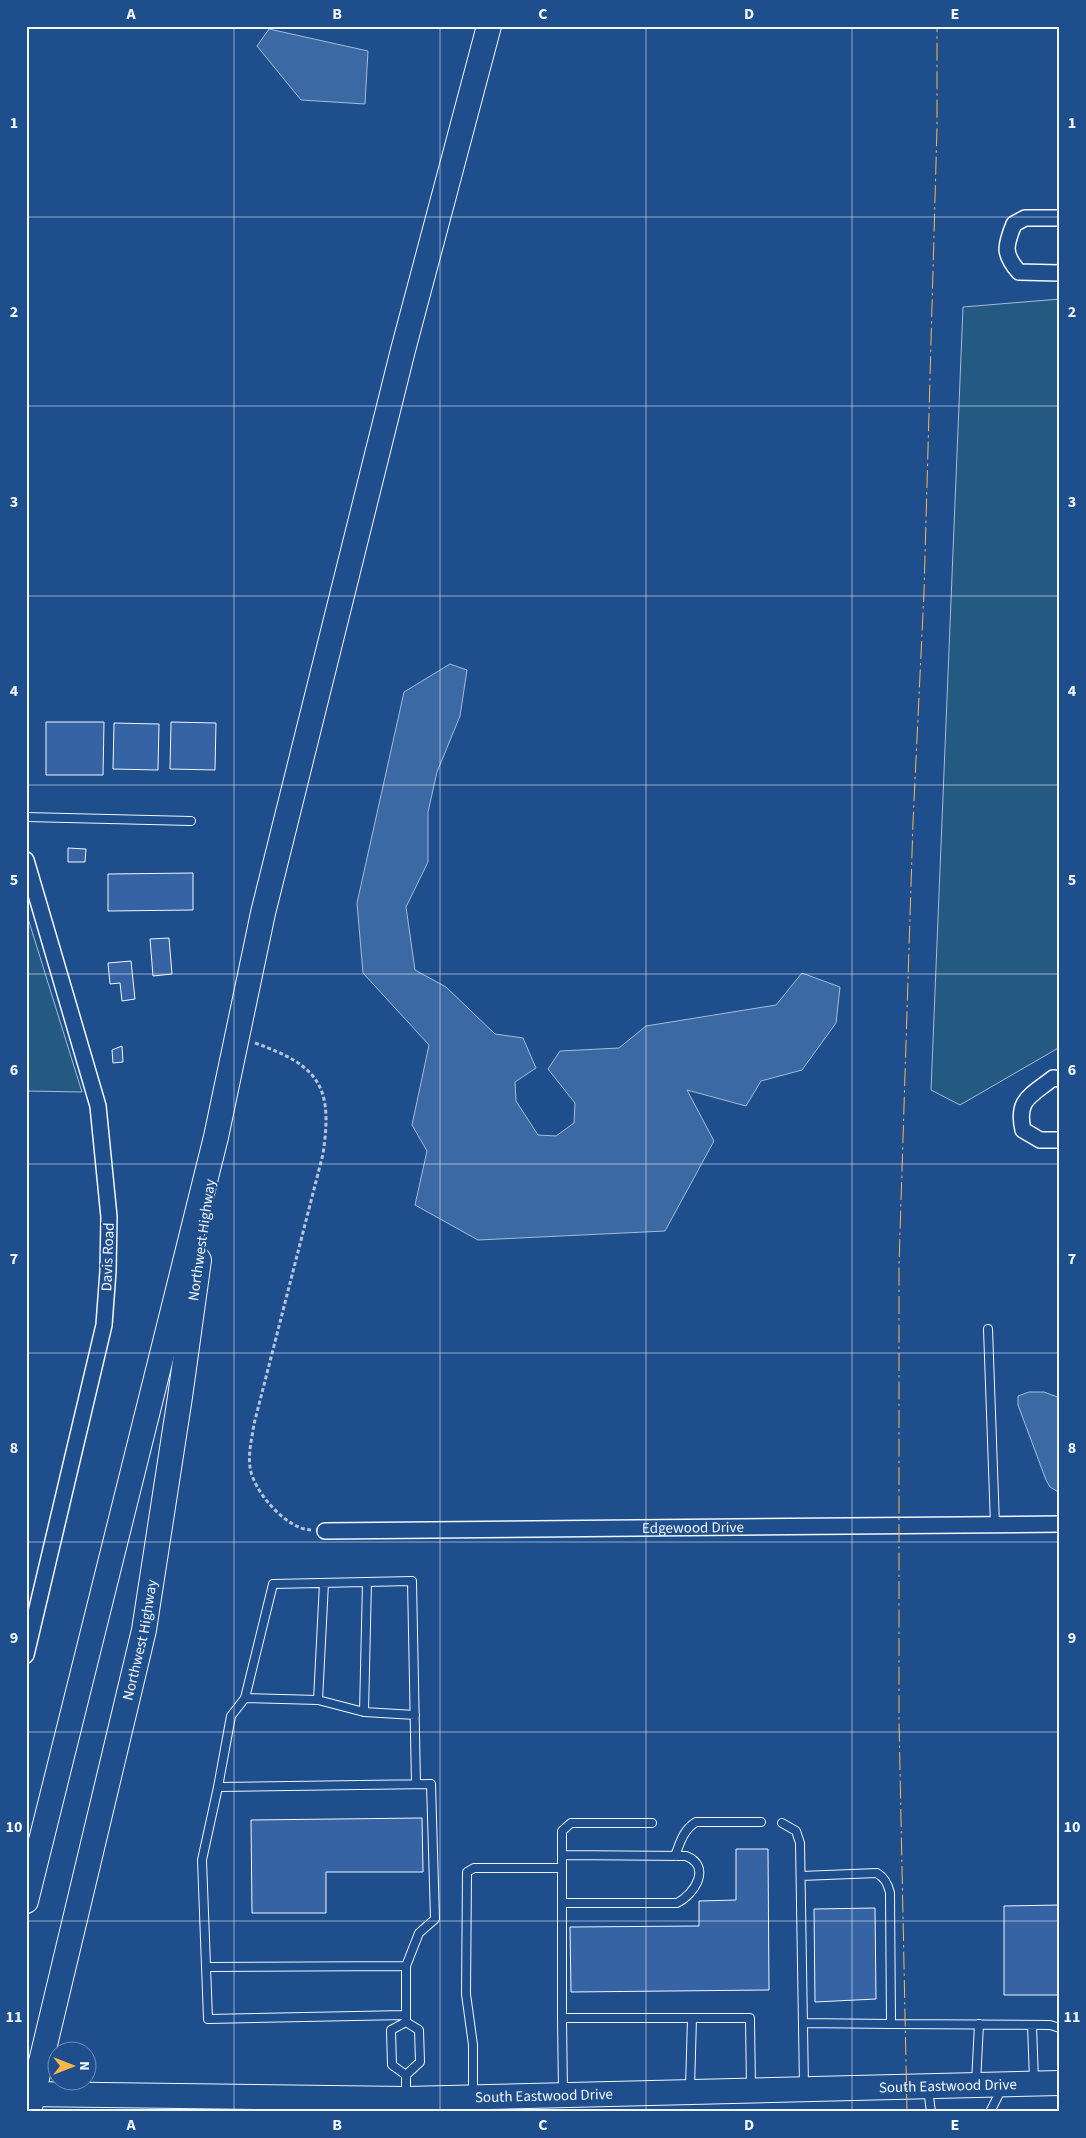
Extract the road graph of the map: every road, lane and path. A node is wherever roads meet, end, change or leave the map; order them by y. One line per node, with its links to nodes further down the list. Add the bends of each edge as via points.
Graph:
1 (488, 26): 7 (main road, via 400,360 266,903)
2 (1060, 218): 3 (street, via 1025,218 1019,221 1014,224 1005,250 1010,263 1019,272)
3 (1060, 273)
4 (26, 817): 5 (lane)
5 (190, 821)
6 (26, 860): 17 (street, Davis Road, via 98,1106 109,1217 104,1325)
7 (238, 1037): 9 (main road); 14 (path, via 278,1051 312,1074 322,1090 327,1109 323,1154 254,1424 250,1468 258,1492 278,1514 306,1530)
8 (1060, 1079): 10 (street, via 1053,1078 1024,1101 1019,1115 1023,1130 1040,1140)
9 (216, 1137): 31 (main road, Northwest Highway); 55 (main road, Northwest Highway, via 144,1630)
10 (1060, 1140)
11 (988, 1329): 13 (lane)
12 (1060, 1524): 13 (street, Edgewood Drive)
13 (995, 1525): 14 (street, Edgewood Drive)
14 (324, 1531)
15 (367, 1582): 16 (lane); 20 (lane); 21 (lane, via 412,1581)
16 (324, 1583): 18 (lane, via 273,1584); 19 (lane)
17 (26, 1655)
18 (245, 1698): 19 (lane); 23 (lane, via 231,1716)
19 (318, 1700): 20 (lane)
20 (364, 1712): 21 (lane)
21 (415, 1715): 22 (lane)
22 (416, 1784): 23 (lane); 33 (lane, via 431,1784 435,1920 419,1933)
23 (218, 1787): 34 (lane, via 202,1860)
24 (760, 1822): 28 (lane, via 696,1822 682,1836)
25 (652, 1823): 27 (lane, via 570,1823 562,1831)
26 (782, 1823): 30 (lane, via 796,1831 800,1843)
27 (562, 1856): 28 (lane); 29 (lane)
28 (675, 1856): 32 (lane, via 692,1859 698,1866 699,1877 695,1889 677,1903)
29 (562, 1868): 32 (lane); 53 (lane, via 474,1868 467,1872 466,1994 473,2045)
30 (801, 1876): 38 (lane); 39 (lane, via 877,1874 887,1883 890,1893)
31 (26, 1901)
32 (562, 1903): 35 (lane)
33 (406, 1966): 34 (lane); 37 (lane)
34 (207, 1967): 37 (lane, via 208,2019)
35 (562, 2018): 36 (lane); 52 (lane)
36 (692, 2018): 50 (lane, via 750,2018); 51 (lane)
37 (406, 2019): 43 (lane, via 419,2030 420,2062); 43 (lane, via 391,2030 392,2064)
38 (803, 2023): 39 (lane); 49 (lane)
39 (891, 2024): 40 (lane)
40 (978, 2024): 41 (lane); 47 (lane)
41 (1032, 2025): 42 (lane); 44 (lane)
42 (1060, 2028)
43 (406, 2075): 54 (lane)
44 (1034, 2083): 45 (main road, South Eastwood Drive); 46 (main road, South Eastwood Drive)
45 (1060, 2083)
46 (1004, 2084): 47 (main road, South Eastwood Drive); 58 (lane)
47 (976, 2085): 48 (main road, South Eastwood Drive)
48 (927, 2086): 49 (main road, South Eastwood Drive); 57 (lane)
49 (804, 2089): 50 (main road, South Eastwood Drive)
50 (751, 2090): 51 (main road, South Eastwood Drive)
51 (690, 2092): 52 (main road, South Eastwood Drive)
52 (563, 2095): 53 (main road, South Eastwood Drive)
53 (473, 2098): 56 (main road, South Eastwood Drive)
54 (406, 2099): 55 (main road, South Eastwood Drive); 56 (main road, South Eastwood Drive)
55 (29, 2100)
56 (440, 2105)
57 (931, 2112)
58 (990, 2112)

